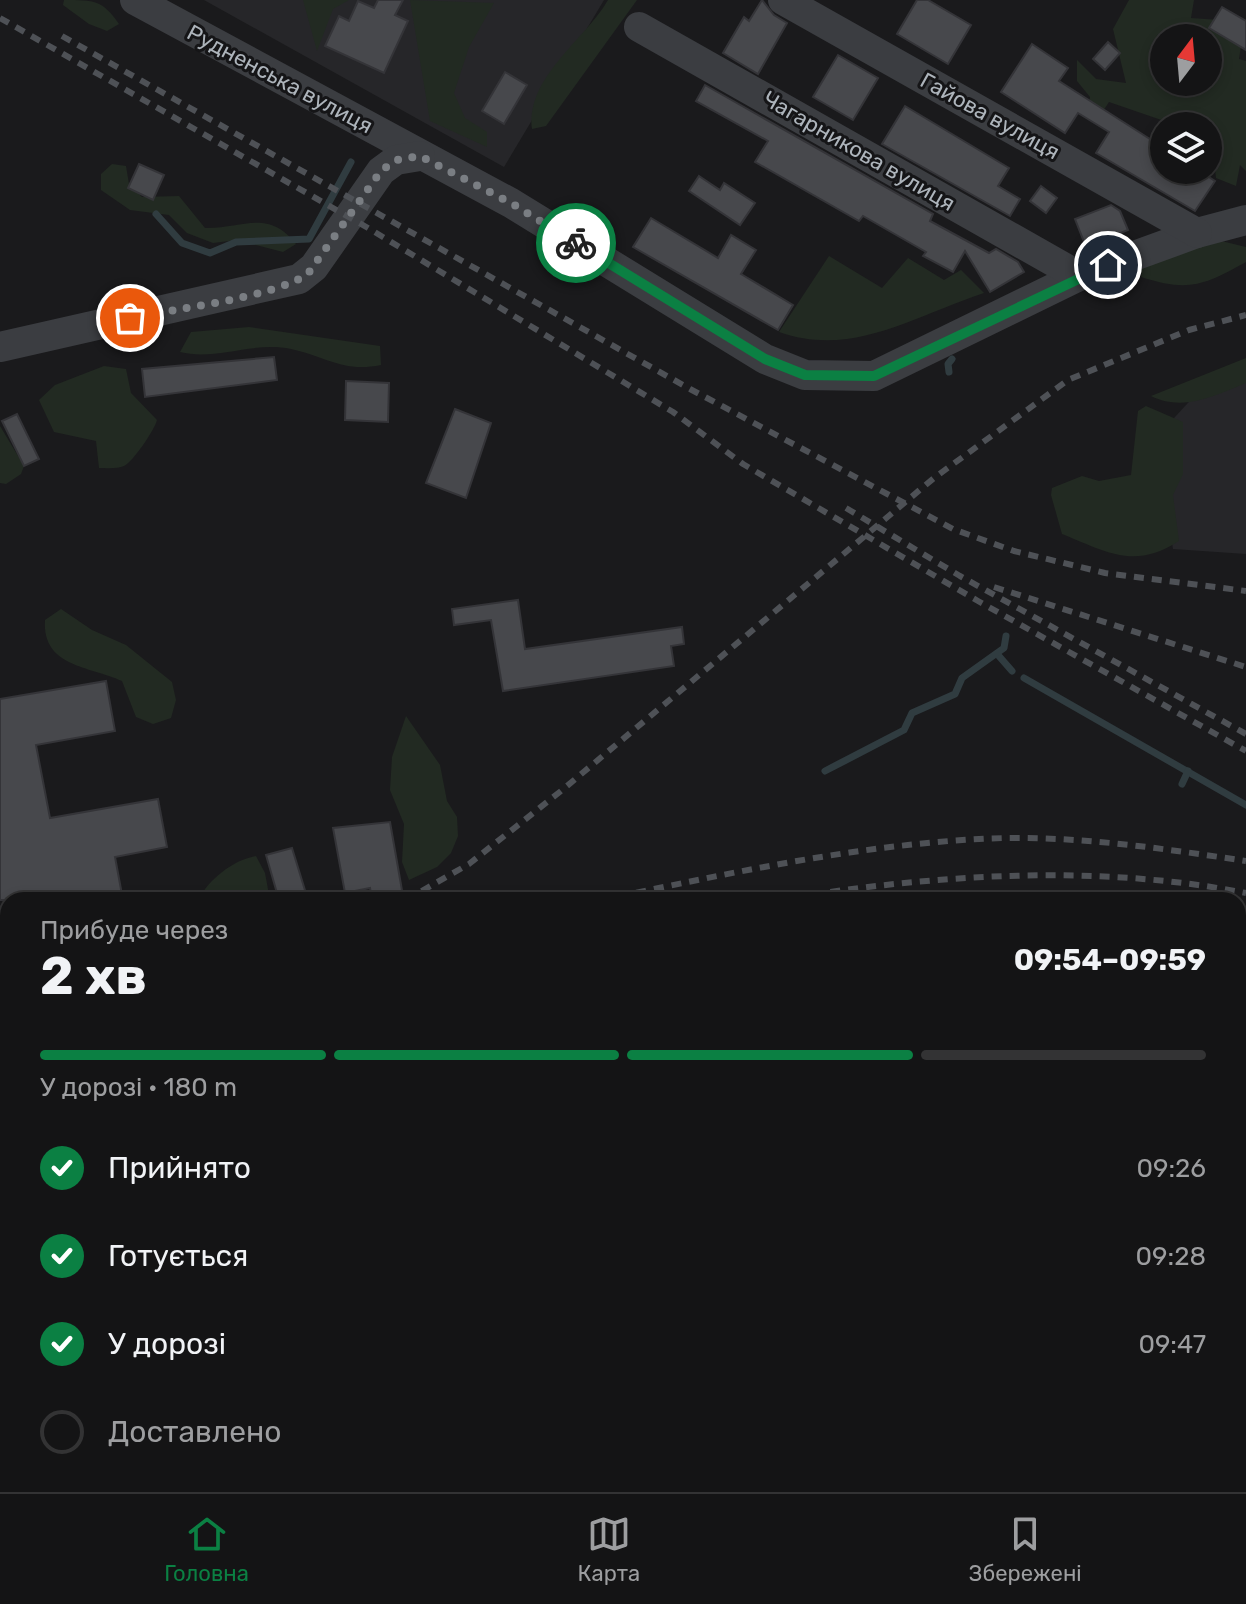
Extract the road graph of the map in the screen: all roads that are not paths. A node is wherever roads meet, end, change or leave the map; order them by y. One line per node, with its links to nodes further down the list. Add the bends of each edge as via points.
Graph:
1 (135, 0): 4 (street, Рудненська вулиця)
2 (783, 0): 6 (street, Гайова вулиця)
3 (639, 27): 7 (street, Чагарникова вулиця)
4 (420, 156): 7 (street, Рудненська вулиця, via 511,203 765,359 805,375 874,376); 8 (street, via 396,160 381,171 314,267 299,279)
5 (1246, 220): 6 (street, Рудненська вулиця)
6 (1197, 233): 7 (street, Рудненська вулиця)
7 (1079, 276)
8 (0, 347)

